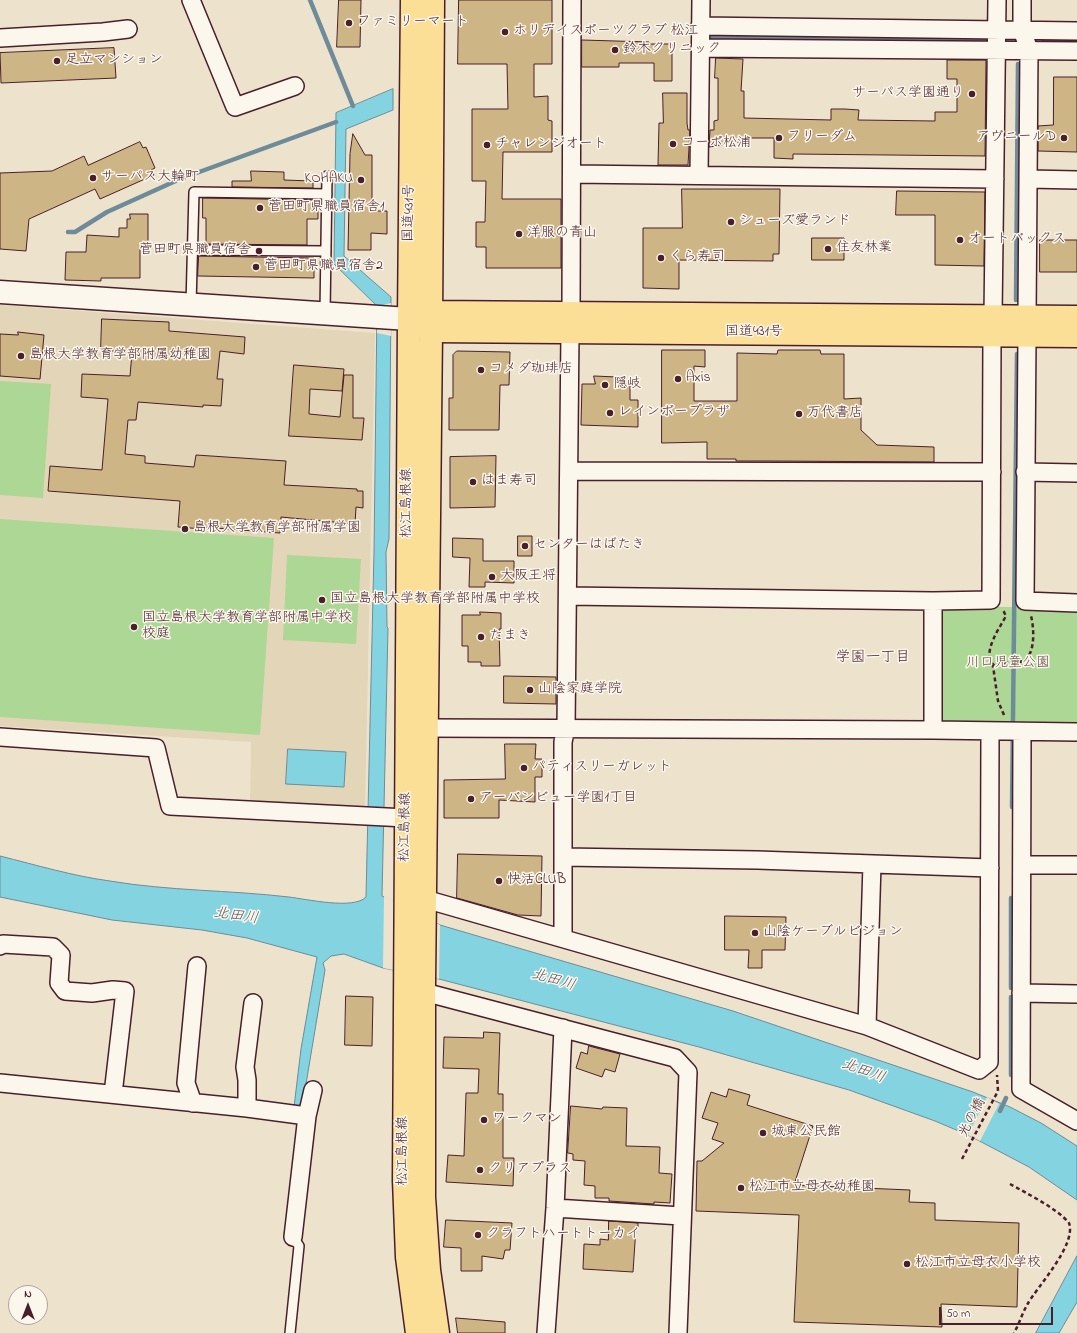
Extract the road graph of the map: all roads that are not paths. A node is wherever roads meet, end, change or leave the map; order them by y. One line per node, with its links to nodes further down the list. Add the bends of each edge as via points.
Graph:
1 (191, 0): 19 (street, via 235,107)
2 (412, 0): 18 (main road)
3 (433, 0): 18 (main road)
4 (572, 0): 20 (street)
5 (701, 0): 8 (street)
6 (996, 0): 10 (street)
7 (1022, 0): 11 (street)
8 (700, 26): 10 (street); 14 (street)
9 (128, 29): 13 (street)
10 (996, 29): 11 (street); 16 (street)
11 (1022, 30): 12 (street); 15 (street)
12 (1077, 31)
13 (0, 38)
14 (700, 48): 16 (street); 21 (street)
15 (1029, 50): 16 (street); 17 (street); 24 (street)
16 (995, 51): 23 (street)
17 (1077, 51)
18 (422, 80): 33 (main road, 国道431号, via 411,107); 34 (main road, 国道431号, via 432,107)
19 (295, 86)
20 (572, 174): 21 (street); 35 (street)
21 (698, 175): 23 (street)
22 (327, 176): 26 (lane)
23 (995, 179): 36 (street)
24 (1029, 179): 25 (street); 37 (street)
25 (1077, 180)
26 (327, 194): 27 (lane, via 194,192); 28 (lane)
27 (193, 250): 28 (lane); 30 (lane)
28 (326, 251): 31 (lane)
29 (0, 292): 30 (street)
30 (191, 305): 31 (street)
31 (325, 315): 33 (street)
32 (1077, 317): 37 (main road, 国道431号)
33 (409, 319): 34 (main road, 国道431号); 53 (main road, 松江島根線)
34 (431, 321): 35 (main road, 国道431号); 35 (main road, 国道431号, via 541,312); 46 (main road, 松江島根線)
35 (571, 322): 36 (main road, 国道431号); 39 (street)
36 (993, 326): 37 (main road, 国道431号); 40 (street)
37 (1027, 326): 38 (main road, 国道431号); 41 (street)
38 (1077, 336)
39 (569, 471): 40 (street); 43 (street)
40 (992, 472): 44 (street, via 991,600)
41 (1025, 472): 42 (street); 45 (street, via 1024,601)
42 (1077, 473)
43 (568, 596): 44 (street); 47 (street)
44 (933, 601): 49 (street)
45 (1077, 603)
46 (426, 728): 47 (street); 59 (main road, 松江島根線)
47 (566, 728): 49 (street); 54 (street, via 563,742)
48 (1013, 729): 50 (street); 51 (street); 56 (street)
49 (933, 730): 50 (street)
50 (990, 732): 58 (street)
51 (1077, 732)
52 (0, 737): 53 (street, via 156,748 170,806)
53 (396, 818): 59 (main road, 松江島根線)
54 (563, 857): 55 (street); 60 (street)
55 (872, 864): 58 (street); 67 (street)
56 (1022, 865): 57 (street); 64 (street)
57 (1077, 866)
58 (990, 868): 67 (street, via 989,1062 979,1070)
59 (418, 905): 60 (street); 63 (main road, 松江島根線)
60 (563, 938): 67 (street)
61 (0, 946): 71 (street, via 3,944 53,947 62,955 59,983 65,990 92,993 125,991)
62 (197, 966): 72 (street, via 186,1084)
63 (418, 984): 68 (street); 80 (main road, 松江島根線, via 404,1180 407,1257); 81 (main road, 松江島根線, via 424,1197 429,1270)
64 (1021, 993): 65 (street); 75 (street, via 1021,1089)
65 (1077, 994)
66 (253, 1003): 73 (street, via 245,1067)
67 (867, 1026)
68 (563, 1028): 76 (street); 77 (street, via 675,1058 688,1072)
69 (0, 1083): 71 (street)
70 (313, 1090): 74 (street)
71 (113, 1094): 72 (street)
72 (193, 1103): 73 (street)
73 (247, 1108): 74 (street)
74 (307, 1116): 78 (street)
75 (1077, 1121)
76 (555, 1208): 77 (street); 82 (street)
77 (681, 1216): 83 (street)
78 (293, 1237): 79 (lane, via 299,1246)
79 (290, 1333)
80 (417, 1333)
81 (438, 1333)
82 (546, 1333)
83 (678, 1333)

